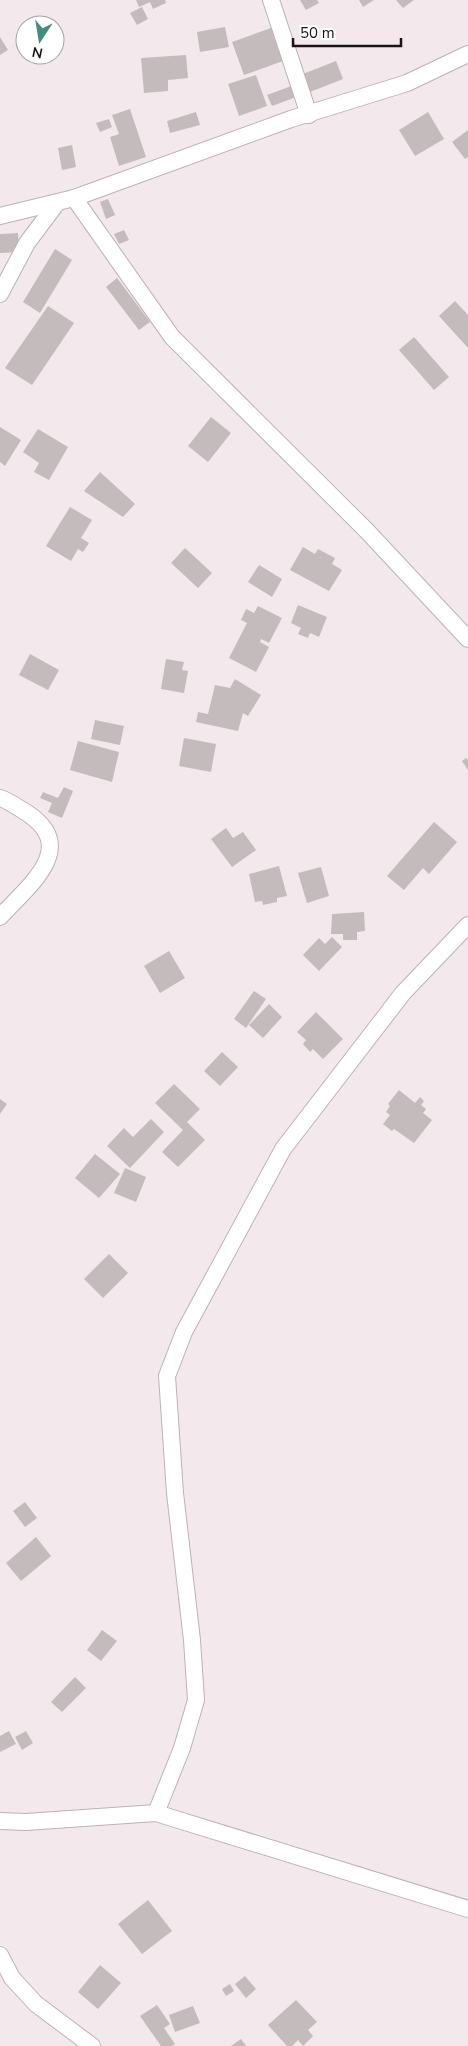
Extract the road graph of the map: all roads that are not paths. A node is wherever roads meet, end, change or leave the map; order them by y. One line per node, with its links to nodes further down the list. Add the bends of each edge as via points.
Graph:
1 (271, 0): 3 (street)
2 (468, 54): 3 (street, via 407,83)
3 (309, 115): 4 (street)
4 (74, 198): 5 (street); 8 (street, via 172,337 367,531)
5 (57, 203): 6 (street); 7 (street, via 27,243)
6 (0, 216)
7 (0, 294)
8 (468, 638)
9 (0, 798): 10 (street, via 37,820 48,835 51,848 45,866)
10 (0, 917)
11 (468, 925): 12 (street, via 403,993 282,1149 184,1332 167,1376 196,1700 182,1748)
12 (156, 1813): 13 (street); 14 (street)
13 (0, 1821)
14 (468, 1909)
15 (0, 1955): 16 (street, via 12,1978 36,2004)
16 (92, 2046)

